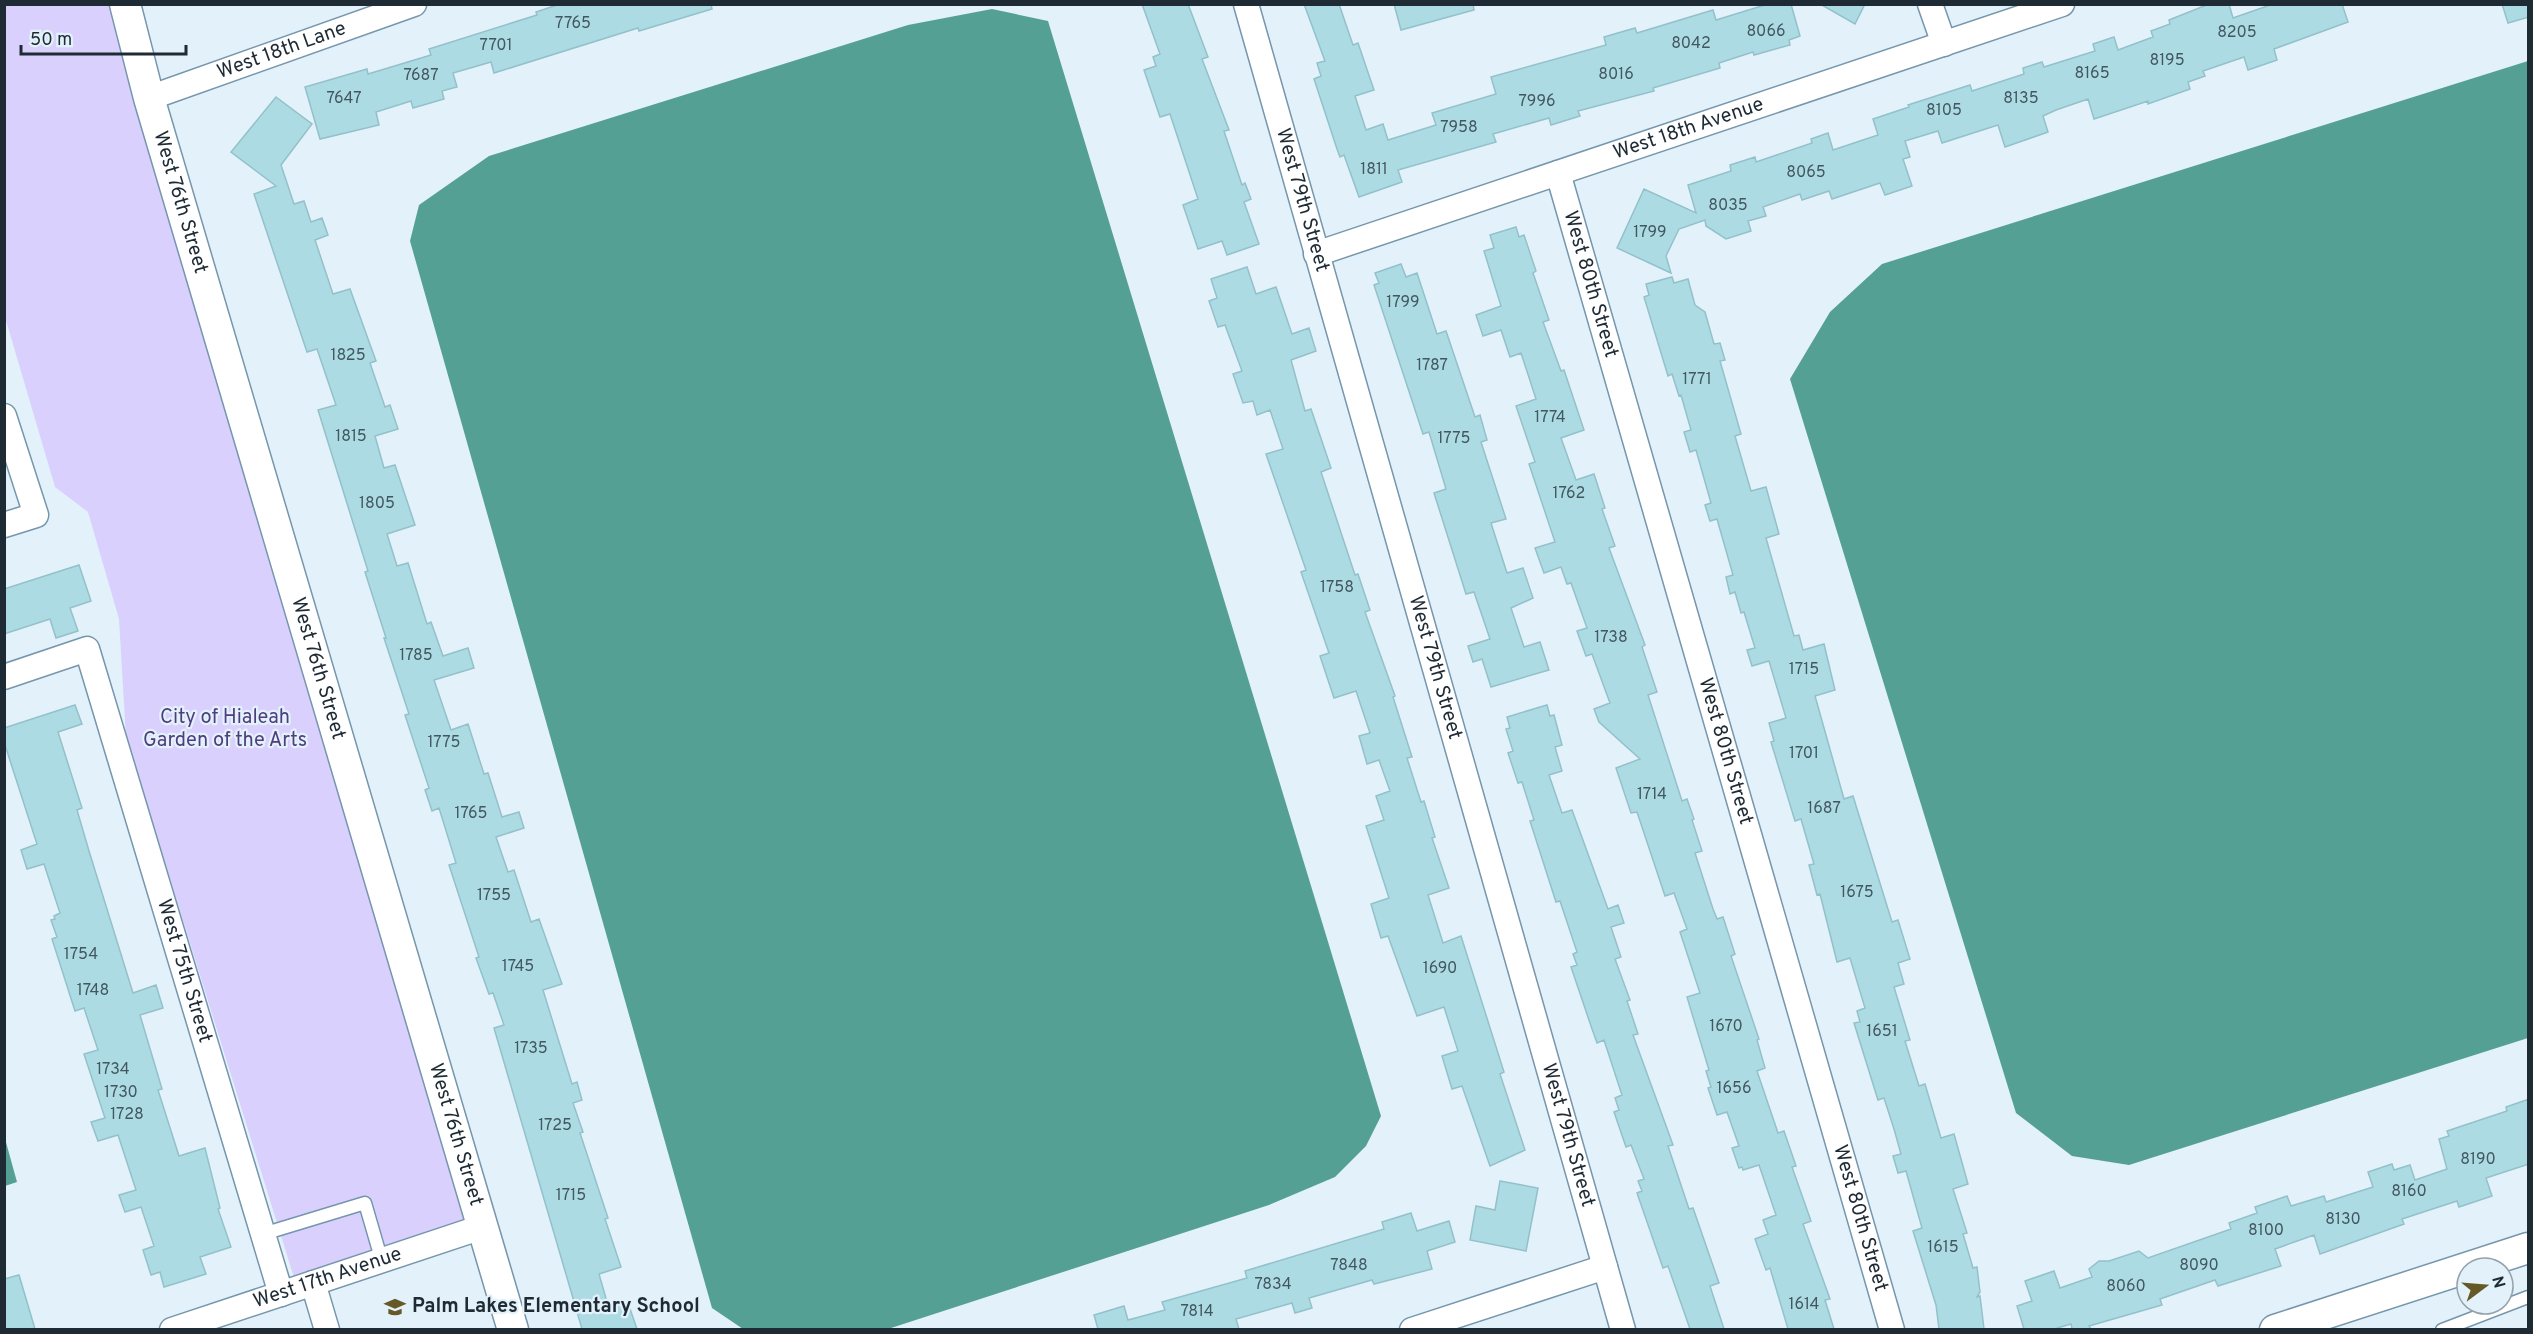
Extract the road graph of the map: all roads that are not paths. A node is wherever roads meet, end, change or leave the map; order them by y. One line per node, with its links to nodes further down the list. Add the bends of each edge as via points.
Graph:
1 (124, 4): 7 (street, West 76th Street)
2 (414, 4): 7 (street, West 18th Lane)
3 (1246, 4): 9 (street, West 79th Street)
4 (1930, 4): 6 (street)
5 (2062, 4): 6 (street, West 18th Avenue)
6 (1944, 44): 8 (street, West 18th Avenue)
7 (149, 98): 13 (street, West 76th Street)
8 (1558, 173): 9 (street, West 18th Avenue); 26 (street, West 80th Street)
9 (1316, 254): 17 (street, West 79th Street)
10 (4, 416): 11 (street, via 36,515)
11 (4, 525)
12 (4, 677): 14 (street, West 75th Street, via 87,649)
13 (482, 1227): 16 (street, West 17th Avenue); 23 (street, West 76th Street)
14 (263, 1234): 16 (lane, via 365,1203); 19 (street, West 75th Street)
15 (2529, 1248): 27 (street)
16 (381, 1258): 18 (street, West 17th Avenue)
17 (1605, 1267): 24 (street); 25 (street, West 79th Street)
18 (313, 1283): 19 (street, West 17th Avenue); 22 (street)
19 (281, 1293): 21 (street, West 17th Avenue)
20 (2529, 1297): 28 (lane)
21 (172, 1329)
22 (327, 1329)
23 (513, 1329)
24 (1412, 1329)
25 (1623, 1329)
26 (1892, 1329)
27 (2275, 1329)
28 (2442, 1329)

